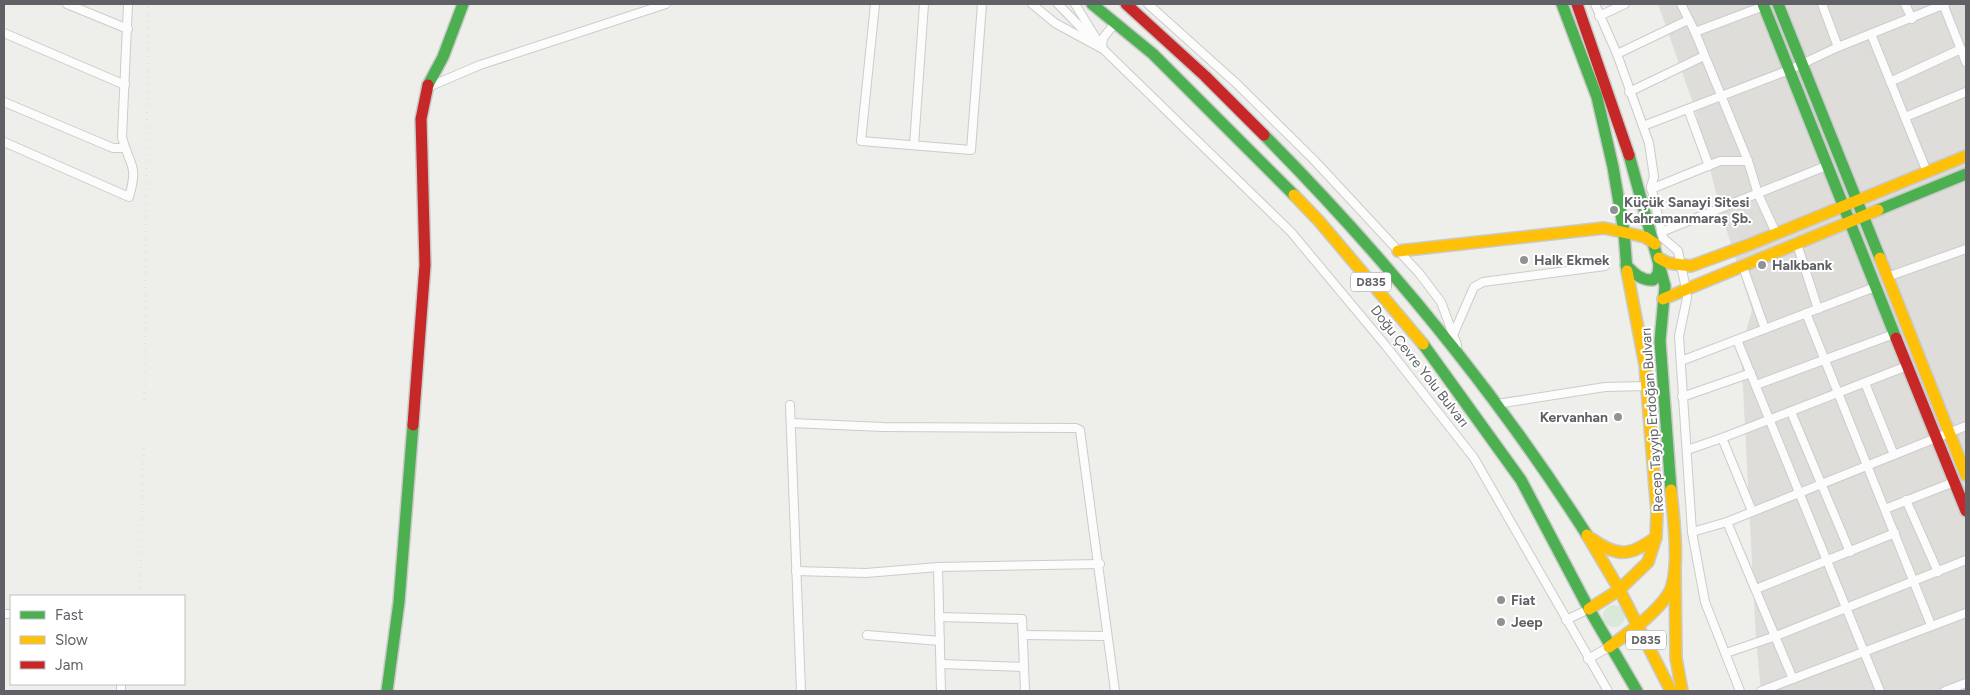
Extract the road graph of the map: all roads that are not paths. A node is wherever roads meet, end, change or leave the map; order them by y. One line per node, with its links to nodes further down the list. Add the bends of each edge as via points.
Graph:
1 (67, 4): 28 (street)
2 (128, 4): 28 (street)
3 (463, 4): 42 (main road, via 443,57)
4 (666, 4): 42 (street, via 488,62)
5 (874, 4): 51 (street, via 861,141)
6 (924, 4): 51 (street)
7 (982, 4): 51 (street, via 971,150)
8 (1032, 4): 33 (street, via 1056,23)
9 (1058, 4): 33 (street)
10 (1075, 4): 33 (street, Doğu Çevre Yolu Bulvarı)
11 (1092, 4): 27 (main road, Doğu Çevre Yolu Bulvarı / D835)
12 (1126, 4): 87 (main road, D835, via 1177,49 1308,178)
13 (1148, 4): 70 (street, via 1314,160)
14 (1562, 4): 65 (main road, Recep Tayyip Erdoğan Bulvarı, via 1597,97 1614,167)
15 (1576, 4): 68 (main road, Recep Tayyip Erdoğan Bulvarı, via 1626,142)
16 (1595, 4): 24 (street)
17 (1625, 4): 24 (street)
18 (1681, 4): 26 (street)
19 (1778, 4): 38 (main road)
20 (1822, 4): 32 (street)
21 (1906, 4): 25 (street)
22 (1944, 4): 25 (street); 34 (street)
23 (1763, 5): 30 (street); 39 (main road)
24 (1599, 16): 35 (street)
25 (1912, 18): 31 (street)
26 (1688, 20): 30 (street); 35 (street)
27 (1115, 23): 33 (street, via 1103,38); 134 (main road, Doğu Çevre Yolu Bulvarı / D835, via 1197,96 1319,221 1432,355 1522,480)
28 (128, 29): 41 (street)
29 (4, 32): 41 (street)
30 (1695, 32): 36 (street)
31 (1871, 34): 32 (street); 40 (street)
32 (1838, 47): 38 (street)
33 (1102, 48): 137 (street, Doğu Çevre Yolu Bulvarı, via 1291,232 1386,346 1480,466)
34 (1960, 49): 37 (street); 40 (street)
35 (1617, 54): 43 (street)
36 (1704, 56): 43 (street); 45 (street)
37 (1966, 62)
38 (1803, 64): 39 (street); 61 (main road)
39 (1789, 70): 45 (street); 56 (main road)
40 (1890, 82): 48 (street)
41 (125, 85): 52 (street)
42 (426, 88): 153 (main road, via 421,119 425,265 399,602)
43 (1629, 92): 49 (street)
44 (1966, 92): 48 (street)
45 (1720, 98): 47 (street); 54 (street)
46 (4, 102): 52 (street, via 113,148)
47 (1688, 109): 49 (street); 55 (street)
48 (1905, 117): 57 (street)
49 (1643, 126): 59 (street, via 1654,177)
50 (4, 142): 52 (street, via 129,197 134,166)
51 (914, 145)
52 (124, 148)
53 (1966, 156): 57 (main road)
54 (1748, 161): 55 (street, via 1720,161); 60 (street)
55 (1709, 166): 59 (street)
56 (1826, 166): 60 (street); 62 (main road)
57 (1927, 172): 61 (main road)
58 (1966, 174): 63 (main road)
59 (1651, 189): 66 (street)
60 (1758, 194): 66 (street); 67 (street)
61 (1857, 200): 62 (main road); 63 (main road)
62 (1842, 207): 64 (main road); 67 (main road)
63 (1864, 217): 64 (main road); 77 (main road)
64 (1849, 223): 69 (main road); 78 (main road)
65 (1624, 232): 68 (main road, via 1645,237); 70 (main road, via 1604,228); 73 (main road, Recep Tayyip Erdoğan Bulvarı)
66 (1661, 232): 75 (street, via 1663,238 1678,251)
67 (1776, 233): 75 (main road, via 1691,266)
68 (1655, 244): 72 (main road, Recep Tayyip Erdoğan Bulvarı)
69 (1797, 244): 76 (main road); 81 (street)
70 (1398, 251): 85 (street, via 1440,302)
71 (1965, 252): 77 (street)
72 (1659, 258): 73 (main road, via 1658,274 1653,280 1643,280); 75 (main road); 80 (main road, Recep Tayyip Erdoğan Bulvarı, via 1665,286)
73 (1626, 265): 94 (main road, Recep Tayyip Erdoğan Bulvarı)
74 (1605, 266): 85 (street, via 1483,282 1474,287)
75 (1680, 266): 79 (street)
76 (1742, 267): 79 (main road); 83 (street)
77 (1887, 277): 103 (main road)
78 (1875, 287): 81 (street); 84 (main road)
79 (1686, 289): 80 (main road); 89 (street, via 1688,298 1679,336)
80 (1664, 299): 127 (main road, Recep Tayyip Erdoğan Bulvarı, via 1660,341 1676,537)
81 (1818, 309): 82 (street)
82 (1806, 314): 83 (street); 88 (street)
83 (1765, 329): 86 (street)
84 (1894, 334): 88 (street); 90 (main road)
85 (1453, 335): 87 (street)
86 (1737, 340): 89 (street); 91 (street)
87 (1461, 356): 97 (main road, D835)
88 (1825, 360): 93 (street); 95 (street)
89 (1681, 361): 96 (street)
90 (1907, 366): 92 (street); 105 (main road)
91 (1751, 372): 93 (street); 96 (street)
92 (1865, 383): 95 (street); 107 (street)
93 (1756, 385): 100 (street)
94 (1647, 386): 97 (street, via 1605,387); 121 (main road, Recep Tayyip Erdoğan Bulvarı)
95 (1838, 394): 99 (street); 108 (street)
96 (1682, 397): 106 (street)
97 (1497, 404): 120 (main road, D835)
98 (790, 405): 101 (street)
99 (1791, 412): 100 (street); 111 (street)
100 (1770, 420): 104 (street); 112 (street)
101 (791, 423): 125 (street, via 1076,428 1080,430); 128 (street)
102 (1966, 426): 103 (street)
103 (1949, 432): 105 (street); 109 (main road)
104 (1722, 438): 106 (street); 116 (street)
105 (1937, 438): 107 (street); 110 (main road)
106 (1687, 450): 118 (street)
107 (1894, 455): 108 (street)
108 (1868, 465): 111 (street); 114 (street)
109 (1966, 475)
110 (1954, 482): 113 (street); 115 (main road)
111 (1821, 484): 112 (street); 122 (street)
112 (1799, 492): 116 (street); 124 (street)
113 (1906, 500): 114 (street); 129 (street)
114 (1885, 508): 119 (street)
115 (1966, 511)
116 (1752, 512): 117 (street)
117 (1727, 522): 118 (street); 131 (street)
118 (1692, 532): 147 (street, via 1705,602)
119 (1895, 533): 122 (street); 130 (street)
120 (1590, 537): 121 (main road, via 1604,549 1620,554 1639,550); 132 (main road, D835)
121 (1656, 537): 132 (main road, Recep Tayyip Erdoğan Bulvarı, via 1648,562)
122 (1850, 552): 124 (street)
123 (1966, 560): 129 (street)
124 (1827, 561): 131 (street); 133 (street)
125 (1100, 564): 126 (street); 142 (street)
126 (938, 567): 128 (street, via 866,573); 136 (street)
127 (1675, 570): 139 (main road, Recep Tayyip Erdoğan Bulvarı, via 1668,595); 161 (main road, via 1676,658)
128 (796, 572): 154 (street)
129 (1938, 572): 130 (street)
130 (1915, 581): 133 (street); 138 (street)
131 (1756, 589): 143 (street)
132 (1619, 590): 134 (main road, Recep Tayyip Erdoğan Bulvarı); 139 (main road, D835)
133 (1846, 608): 143 (street); 146 (street)
134 (1589, 609): 137 (street, Recep Tayyip Erdoğan Bulvarı); 145 (main road, D835)
135 (1966, 613): 138 (street)
136 (939, 617): 140 (street, via 1022,619); 144 (street)
137 (1566, 620): 148 (street)
138 (1931, 625): 146 (street)
139 (1638, 626): 145 (main road, Recep Tayyip Erdoğan Bulvarı); 160 (main road, D835)
140 (1023, 634): 142 (street); 150 (street)
141 (867, 635): 144 (street)
142 (1106, 636): 157 (street)
143 (1776, 636): 147 (street); 151 (street)
144 (940, 641): 149 (street)
145 (1610, 647): 148 (street, Recep Tayyip Erdoğan Bulvarı); 159 (main road, D835)
146 (1863, 650): 151 (street); 164 (street)
147 (1726, 653): 162 (street)
148 (1588, 659): 158 (street)
149 (941, 664): 150 (street); 155 (street)
150 (1024, 667): 156 (street)
151 (1793, 679): 163 (street)
152 (1966, 683): 165 (street)
153 (387, 691)
154 (801, 691)
155 (941, 691)
156 (1025, 691)
157 (1115, 691)
158 (1608, 691)
159 (1637, 691)
160 (1671, 691)
161 (1682, 691)
162 (1740, 691)
163 (1761, 691)
164 (1880, 691)
165 (1945, 691)

